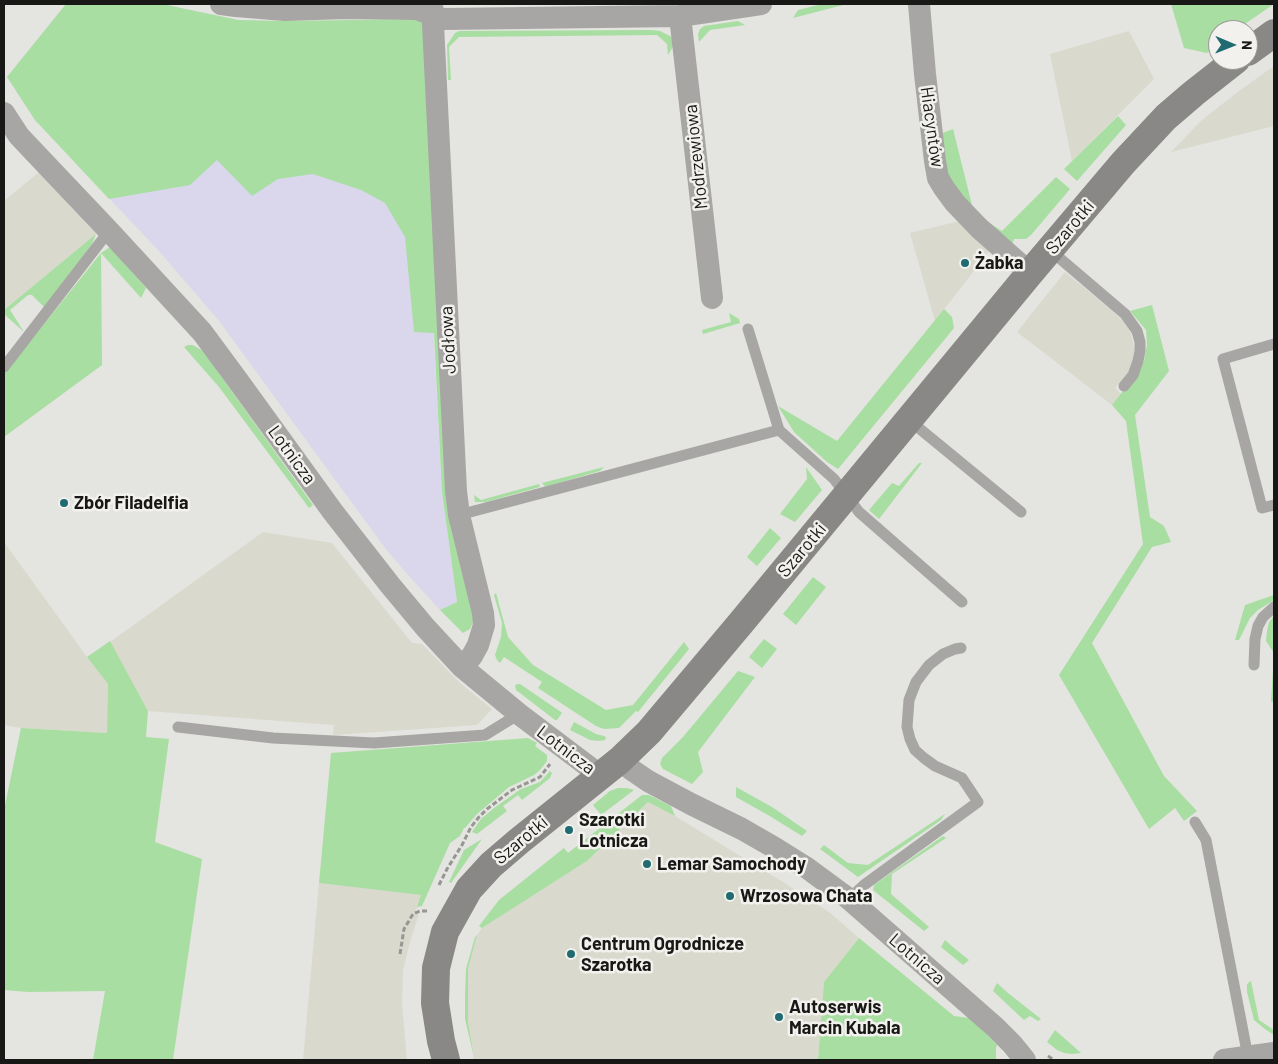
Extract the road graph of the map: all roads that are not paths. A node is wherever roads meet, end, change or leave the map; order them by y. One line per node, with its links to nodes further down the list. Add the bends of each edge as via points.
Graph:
1 (221, 4): 4 (street, via 285,10)
2 (761, 4): 5 (street)
3 (919, 4): 12 (street, Hiacyntów, via 924,74 938,178 955,203)
4 (432, 9): 5 (street, via 443,19); 23 (street, Jodłowa)
5 (680, 16): 13 (street, Modrzewiowa)
6 (1274, 34): 7 (street)
7 (1258, 45)
8 (1223, 70): 11 (street, Szarotki, via 1166,117)
9 (4, 113): 10 (street, Lotnicza, via 19,136)
10 (109, 231): 16 (lane); 28 (street, Lotnicza, via 202,332 390,586)
11 (1050, 250): 12 (street, Szarotki); 17 (lane, via 1125,314 1136,331 1140,342 1138,361)
12 (1030, 273): 18 (street, Szarotki)
13 (712, 298)
14 (748, 329): 19 (lane)
15 (1274, 344): 21 (lane, via 1223,359 1262,508)
16 (4, 367)
17 (1124, 386)
18 (909, 420): 20 (street, Szarotki); 22 (lane)
19 (779, 430): 20 (lane, via 834,479); 23 (lane)
20 (847, 495): 24 (lane, via 859,512); 31 (street, Szarotki, via 649,732)
21 (1274, 505)
22 (1021, 512)
23 (459, 515): 28 (street, Jodłowa, via 484,625 478,645)
24 (962, 602)
25 (1274, 607): 27 (lane, via 1258,626)
26 (961, 648): 33 (lane, via 943,654 916,682 909,700 907,727 915,750 935,766 962,778 978,802)
27 (1254, 664)
28 (462, 667): 29 (street, Lotnicza)
29 (519, 714): 30 (lane, via 486,735 374,743 273,738); 31 (street, Lotnicza, via 563,746)
30 (178, 727)
31 (611, 768): 33 (street, Lotnicza, via 648,781 742,829 807,868); 36 (street, Szarotki, via 519,840 469,889 445,932 436,968 435,1003)
32 (1195, 822): 35 (lane, via 1206,840)
33 (848, 899): 37 (street, Lotnicza, via 995,1027)
34 (1274, 1053): 35 (street)
35 (1248, 1057): 38 (street)
36 (446, 1060)
37 (1024, 1060)
38 (1224, 1060)

